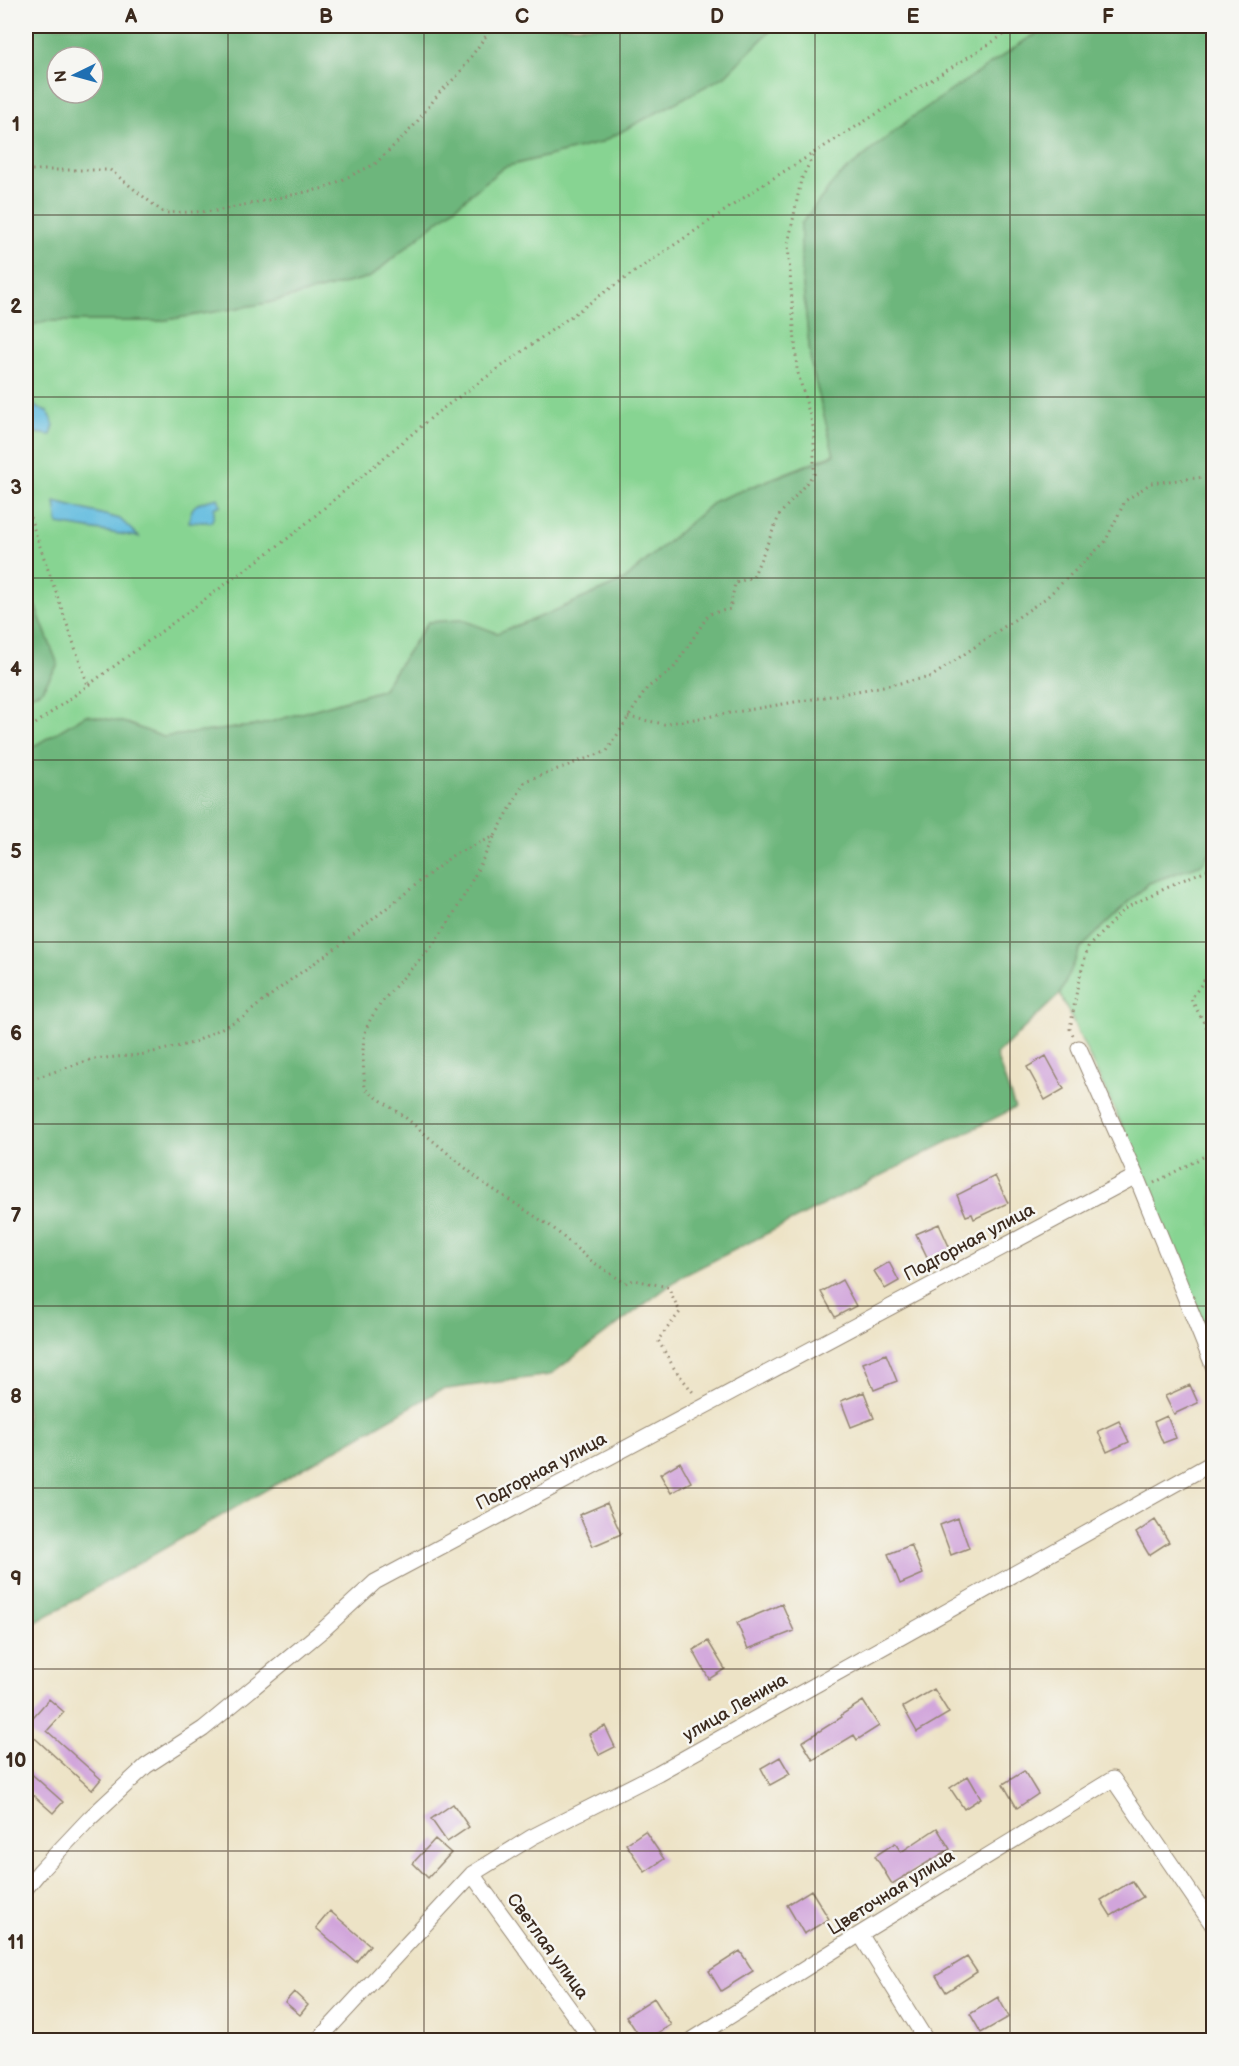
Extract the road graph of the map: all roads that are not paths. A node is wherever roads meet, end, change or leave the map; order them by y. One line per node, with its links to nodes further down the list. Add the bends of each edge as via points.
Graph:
1 (1079, 1047): 2 (street)
2 (1139, 1182): 3 (street); 6 (street, Подгорная улица, via 702,1407 375,1582 203,1729 146,1766)
3 (1214, 1368)
4 (1214, 1462): 5 (street, улица Ленина, via 658,1773 532,1837)
5 (472, 1874): 9 (street, улица Ленина); 10 (street, Светлая улица)
6 (26, 1888)
7 (1214, 1928): 8 (street, Цветочная улица, via 1113,1779)
8 (860, 1934): 11 (street, Цветочная улица); 12 (street)
9 (318, 2040)
10 (592, 2040)
11 (692, 2040)
12 (926, 2040)

